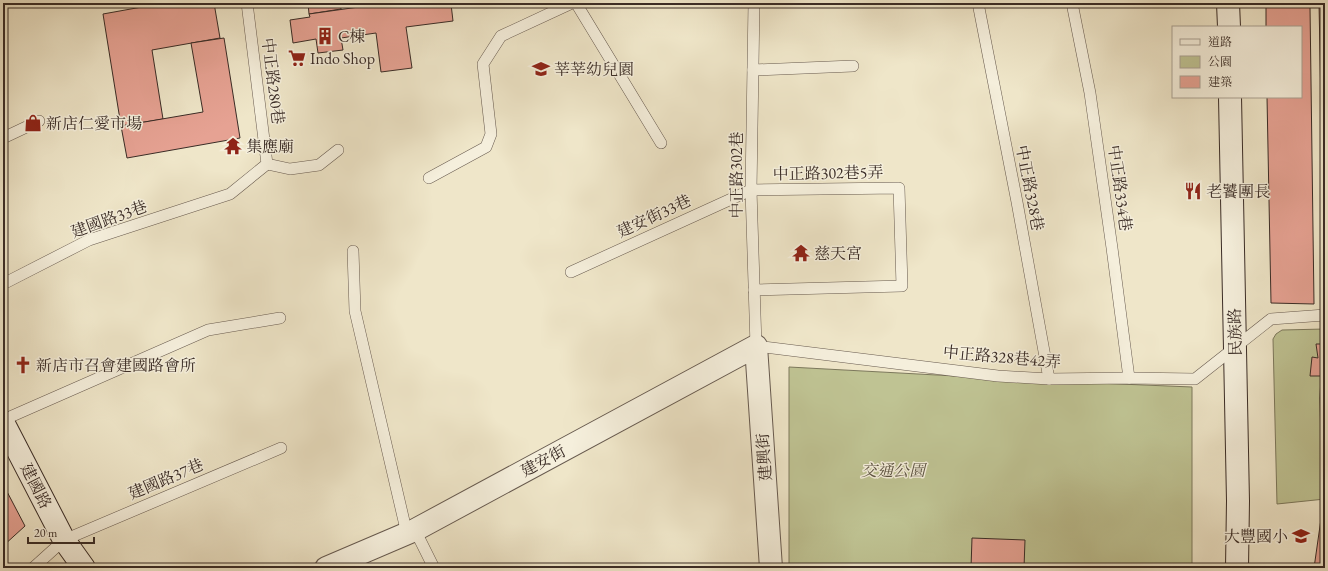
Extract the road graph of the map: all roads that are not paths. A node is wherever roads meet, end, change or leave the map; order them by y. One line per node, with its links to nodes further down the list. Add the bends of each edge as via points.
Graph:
1 (247, 3): 16 (lane, 中正路280巷)
2 (572, 3): 17 (lane, via 501,36 483,64 491,134 486,147)
3 (576, 3): 14 (lane)
4 (754, 3): 10 (lane, 中正路302巷)
5 (978, 3): 28 (lane, 中正路328巷)
6 (1072, 3): 27 (lane, 中正路334巷, via 1090,93)
7 (1228, 3): 8 (street)
8 (1229, 26)
9 (853, 66): 10 (lane)
10 (753, 70): 18 (lane, 中正路302巷)
11 (1230, 98): 26 (street, 民族路)
12 (39, 121): 13 (lane)
13 (3, 138)
14 (661, 143)
15 (338, 150): 16 (lane, via 319,165 290,170)
16 (267, 164): 21 (lane, 建國路33巷, via 230,194 89,240)
17 (429, 178)
18 (751, 190): 20 (lane, 建安街33巷); 22 (lane, 中正路302巷); 22 (lane, 中正路302巷5弄, via 899,188 902,286)
19 (354, 251): 31 (lane, via 355,311)
20 (571, 272)
21 (3, 284)
22 (754, 290): 25 (lane, 中正路302巷)
23 (1325, 315): 26 (lane, 中正路328巷42弄, via 1271,318)
24 (280, 318): 29 (lane, via 208,330)
25 (756, 346): 28 (lane, 中正路328巷42弄, via 998,376); 31 (street, 建安街); 37 (street, 建興街)
26 (1235, 347): 27 (lane, 中正路328巷42弄, via 1195,379); 38 (street, 民族路)
27 (1129, 378): 28 (lane, 中正路328巷42弄)
28 (1049, 379)
29 (3, 421): 32 (street, 建國路)
30 (281, 448): 32 (lane, 建國路37巷)
31 (411, 532): 35 (street, 建安街); 36 (lane)
32 (64, 540): 33 (lane, 建國路37巷); 34 (street, 建國路)
33 (33, 568)
34 (84, 568)
35 (326, 568)
36 (434, 568)
37 (770, 568)
38 (1237, 568)

